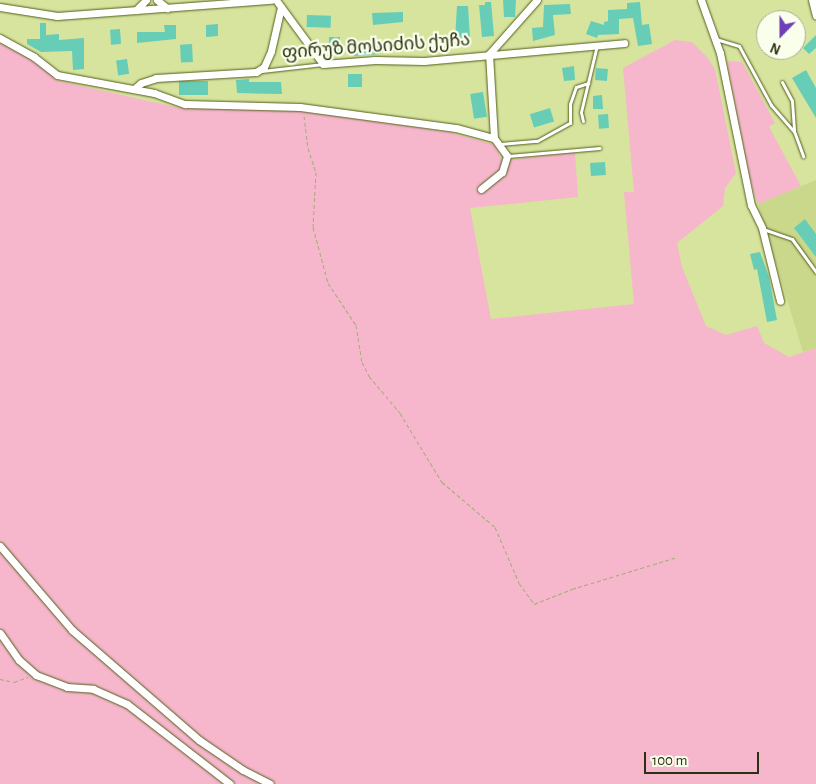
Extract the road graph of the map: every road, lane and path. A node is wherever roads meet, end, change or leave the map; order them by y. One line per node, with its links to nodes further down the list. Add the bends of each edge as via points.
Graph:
1 (146, 0): 11 (street)
2 (157, 0): 10 (street)
3 (271, 0): 10 (street)
4 (276, 0): 9 (street)
5 (536, 0): 17 (street)
6 (702, 0): 14 (street)
7 (812, 0): 12 (street)
8 (0, 7): 11 (street, via 57,16)
9 (281, 7): 18 (street); 19 (street, via 272,51 264,67)
10 (167, 8): 11 (street)
11 (136, 10)
12 (816, 16)
13 (0, 38): 22 (street, via 34,57 57,75)
14 (715, 39): 25 (lane, via 739,46 771,104); 32 (street, via 751,205)
15 (624, 43): 16 (street, ფირუზ მოსიძის ქუჩა)
16 (597, 44): 17 (street, ფირუზ მოსიძის ქუჩა); 21 (lane)
17 (489, 54): 18 (street, ფირუზ მოსიძის ქუჩა, via 424,61); 26 (street)
18 (322, 64): 19 (lane, ფირუზ მოსიძის ქუჩა)
19 (256, 72): 22 (street, ფირუზ მოსიძის ქუჩა, via 156,78)
20 (782, 82): 25 (lane, via 792,101)
21 (588, 83): 24 (lane, via 581,112); 27 (lane, via 576,87 570,104 570,123 537,141)
22 (134, 89): 23 (street, via 185,104)
23 (300, 107): 26 (street, via 456,128); 36 (path, via 316,172 313,227 328,283 356,325 362,362 369,376 400,413 442,482 495,527 519,583 534,604)
24 (583, 121)
25 (794, 132): 30 (lane)
26 (494, 138): 27 (street)
27 (500, 144): 29 (street)
28 (600, 148): 29 (lane)
29 (507, 156): 31 (street, via 502,172)
30 (803, 156)
31 (481, 189)
32 (762, 228): 33 (lane, via 792,239); 34 (street)
33 (816, 272)
34 (780, 301)
35 (0, 546): 41 (street, via 72,630 199,740)
36 (677, 557)
37 (0, 633): 38 (street, via 19,660)
38 (36, 675): 39 (path, via 14,682); 40 (street, via 67,687 93,689 127,704)
39 (0, 679)
40 (230, 784)
41 (270, 784)

